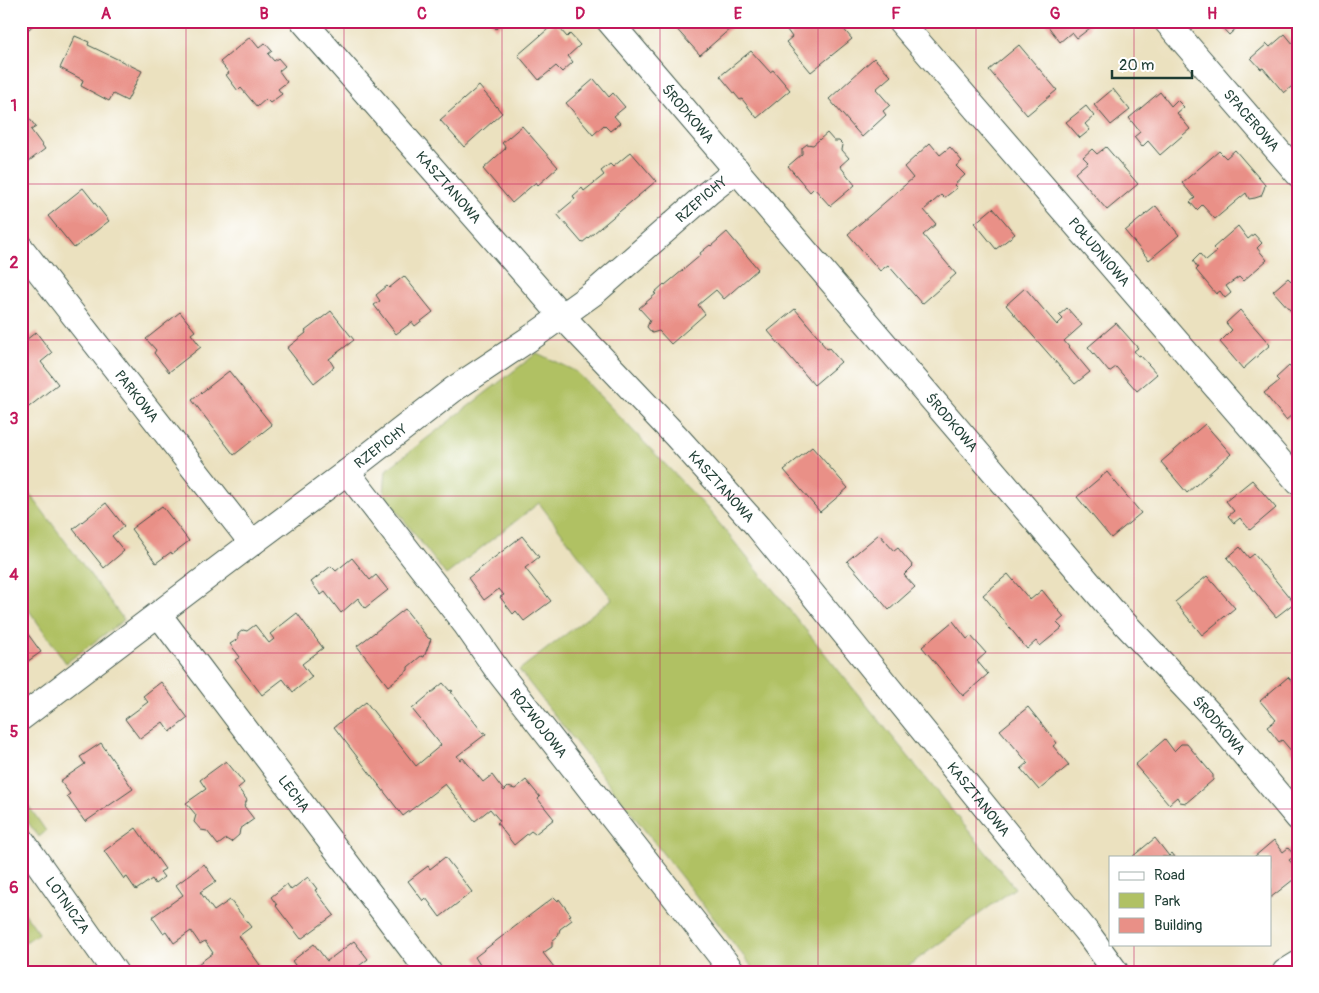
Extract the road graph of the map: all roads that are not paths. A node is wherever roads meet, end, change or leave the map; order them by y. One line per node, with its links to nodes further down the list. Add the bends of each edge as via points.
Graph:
1 (303, 21): 8 (street, KASZTANOWA)
2 (609, 21): 5 (street, ŚRODKOWA)
3 (900, 21): 10 (street, POŁUDNIOWA)
4 (1166, 21): 6 (street, SPACEROWA)
5 (737, 170): 8 (street, RZEPICHY, via 605,284); 14 (street, ŚRODKOWA, via 1106,603 1212,716)
6 (1298, 174)
7 (21, 248): 11 (street, PARKOWA)
8 (562, 316): 9 (street, RZEPICHY, via 454,389); 20 (street, KASZTANOWA, via 758,527)
9 (347, 472): 11 (street, RZEPICHY); 19 (street, ROZWOJOWA)
10 (1298, 482)
11 (252, 543): 12 (street, RZEPICHY)
12 (159, 615): 13 (street, RZEPICHY); 18 (street, LECHA)
13 (21, 718)
14 (1298, 818)
15 (21, 839): 17 (street, LOTNICZA)
16 (1298, 964): 21 (street)
17 (115, 972)
18 (429, 972)
19 (733, 972)
20 (1116, 972)
21 (1285, 972)

